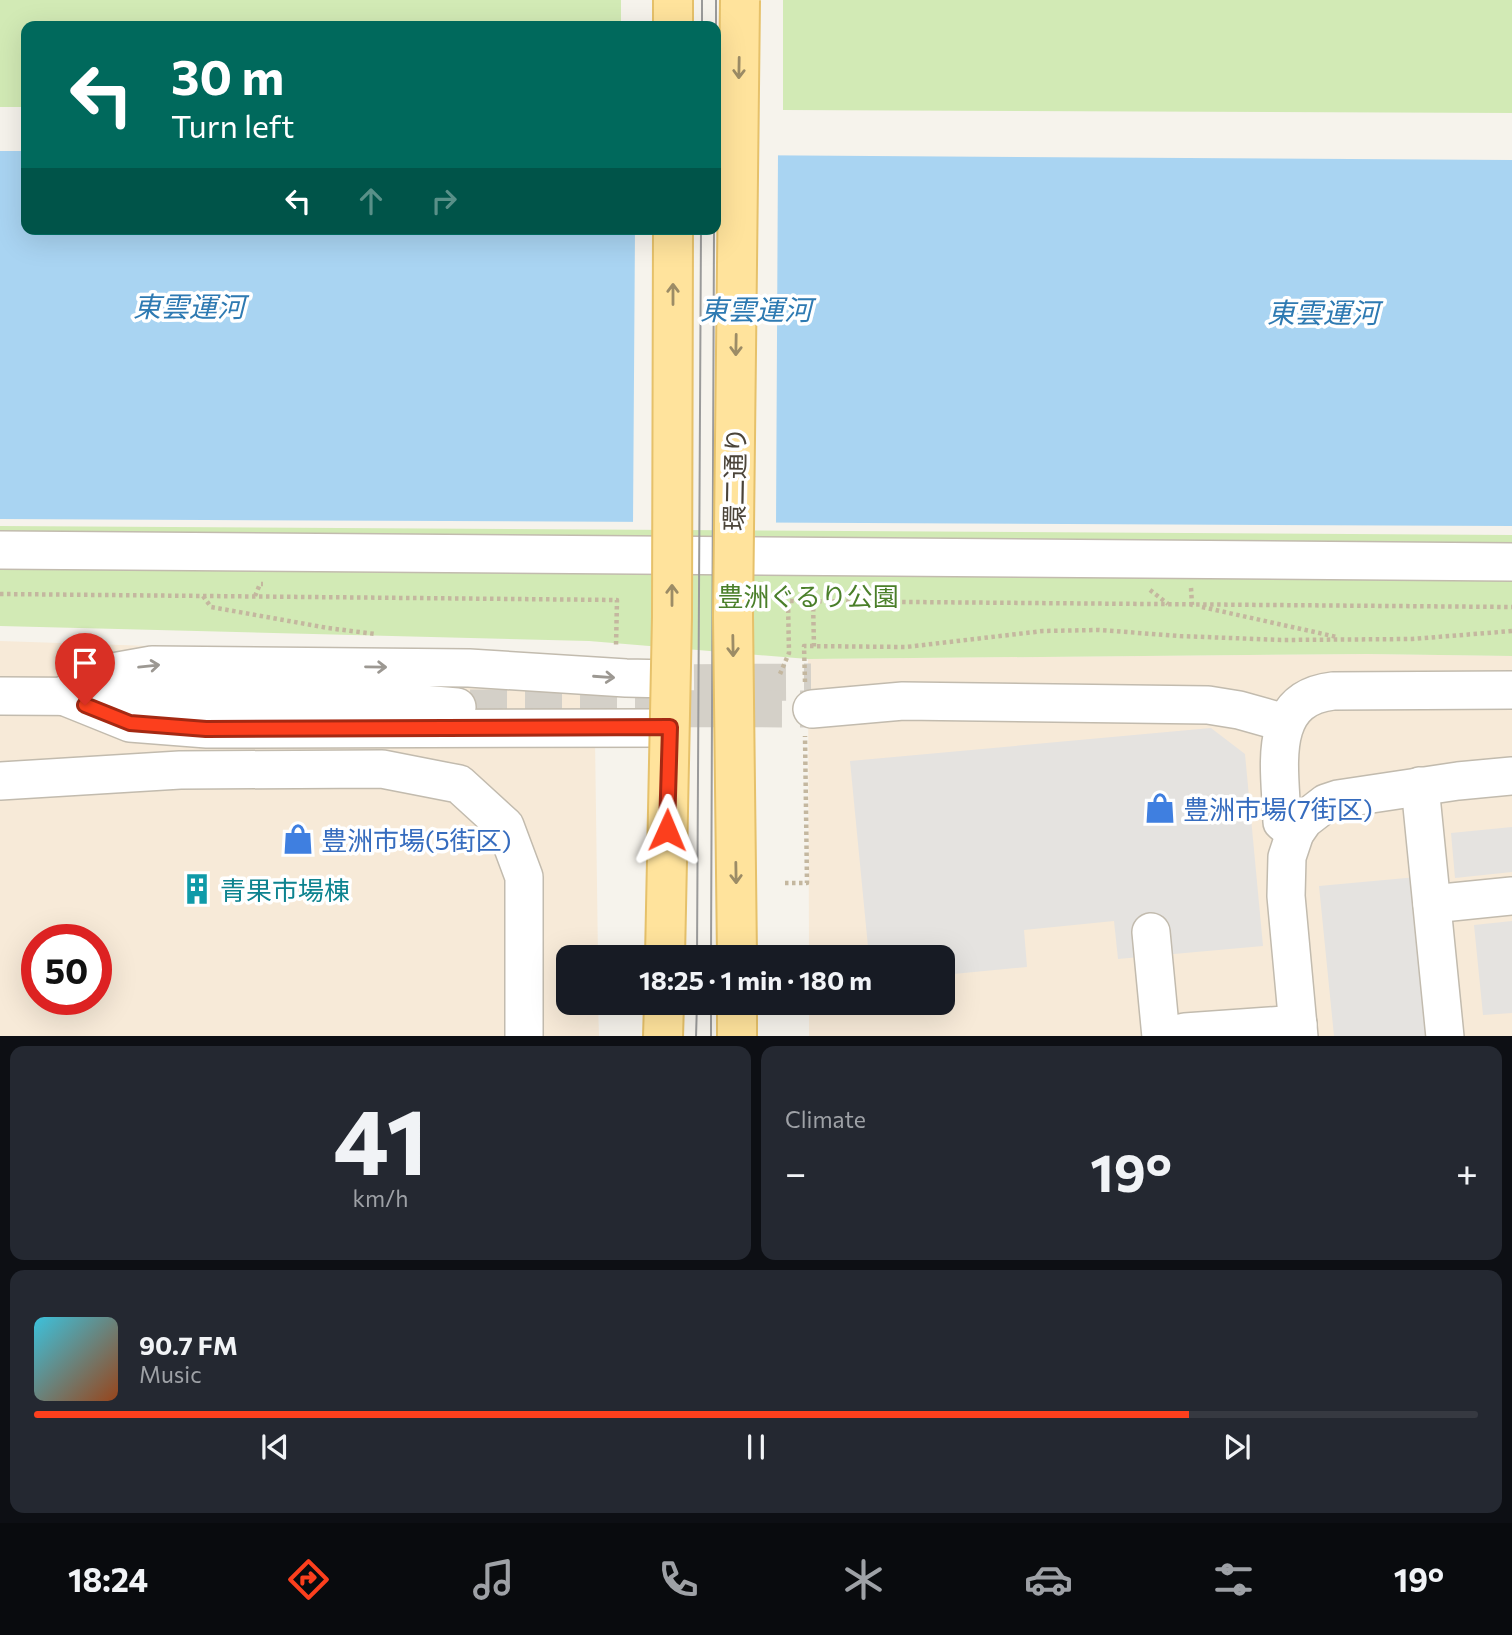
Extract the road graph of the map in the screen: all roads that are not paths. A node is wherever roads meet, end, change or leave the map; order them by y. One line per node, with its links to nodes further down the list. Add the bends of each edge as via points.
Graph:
1 (673, 0): 3 (main road)
2 (740, 0): 24 (main road, 環二通り, one-way to 24, bridge, via 733,616)
3 (673, 21)
4 (673, 235): 7 (main road, one-way to 4, bridge)
5 (0, 550): 6 (street)
6 (1512, 562)
7 (671, 678): 8 (street, one-way to 7); 14 (main road, bridge)
8 (478, 687): 12 (street, via 352,698); 12 (street, one-way to 8, via 96,675 152,665); 15 (street)
9 (804, 688): 13 (street, via 902,701 1208,705)
10 (1512, 690): 13 (street, via 1318,693 1303,701)
11 (0, 696): 12 (street)
12 (63, 696): 15 (street, via 130,723 194,728)
13 (1285, 723): 19 (street, via 1282,821)
14 (670, 727): 15 (street); 23 (main road, bridge)
15 (500, 728)
16 (1512, 776): 18 (street)
17 (0, 781): 28 (street, via 180,771 382,769 459,784 505,826 524,877)
18 (1420, 786): 19 (street, via 1326,803); 21 (street)
19 (1295, 833): 26 (street, via 1286,878)
20 (1512, 896): 21 (street)
21 (1432, 904): 30 (street)
22 (1151, 932): 27 (street)
23 (665, 945)
24 (737, 945)
25 (737, 1015): 29 (main road)
26 (1299, 1030): 27 (street)
27 (1174, 1035)
28 (524, 1036)
29 (737, 1036)
30 (1445, 1036)

